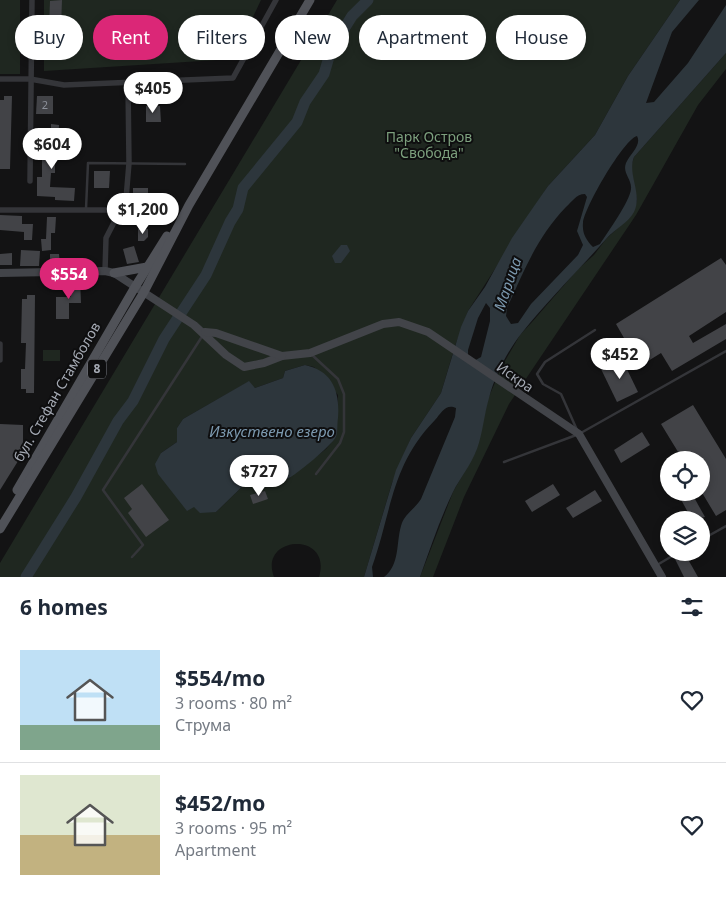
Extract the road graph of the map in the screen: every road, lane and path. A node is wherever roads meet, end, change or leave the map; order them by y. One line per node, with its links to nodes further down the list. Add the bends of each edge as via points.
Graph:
1 (32, 0): 5 (street)
2 (276, 0): 6 (street, via 234,78)
3 (310, 0): 10 (main road, бул. Стефан Стамболов / 8)
4 (0, 79): 5 (street)
5 (30, 79): 6 (street, via 64,85); 9 (street)
6 (128, 84): 7 (street)
7 (129, 163): 8 (lane); 12 (lane, via 88,163); 13 (street, via 126,199)
8 (185, 164)
9 (30, 181)
10 (189, 206): 14 (main road, бул. Стефан Стамболов / 8); 18 (main road, бул. Стефан Стамболов / 8)
11 (0, 210): 12 (street)
12 (86, 210): 13 (street)
13 (119, 210): 15 (street, via 106,238)
14 (147, 267): 15 (main road); 17 (main road, бул. Стефан Стамболов / 8)
15 (109, 272): 16 (street); 17 (street)
16 (0, 273)
17 (135, 286): 18 (street); 29 (main road, бул. Стефан Стамболов / 8)
18 (144, 292): 20 (street); 31 (main road, бул. Стефан Стамболов / 8)
19 (595, 330): 26 (lane, via 545,362 537,374 543,384 562,394)
20 (205, 332): 24 (street); 24 (street, via 226,355 244,367); 33 (lane, via 103,490 143,545)
21 (0, 344): 25 (street)
22 (726, 351): 26 (lane)
23 (310, 353): 24 (street, Искра); 26 (street, Искра, via 383,324 400,322 428,332); 28 (lane, via 338,379 344,394 344,432 335,451)
24 (282, 356)
25 (0, 360)
26 (579, 434): 27 (lane); 35 (street, Искра)
27 (504, 462)
28 (316, 474)
29 (0, 519)
30 (726, 526): 32 (lane)
31 (0, 529)
32 (710, 535)
33 (132, 556)
34 (664, 561): 35 (lane)
35 (656, 566): 36 (street, Искра)
36 (662, 577)

